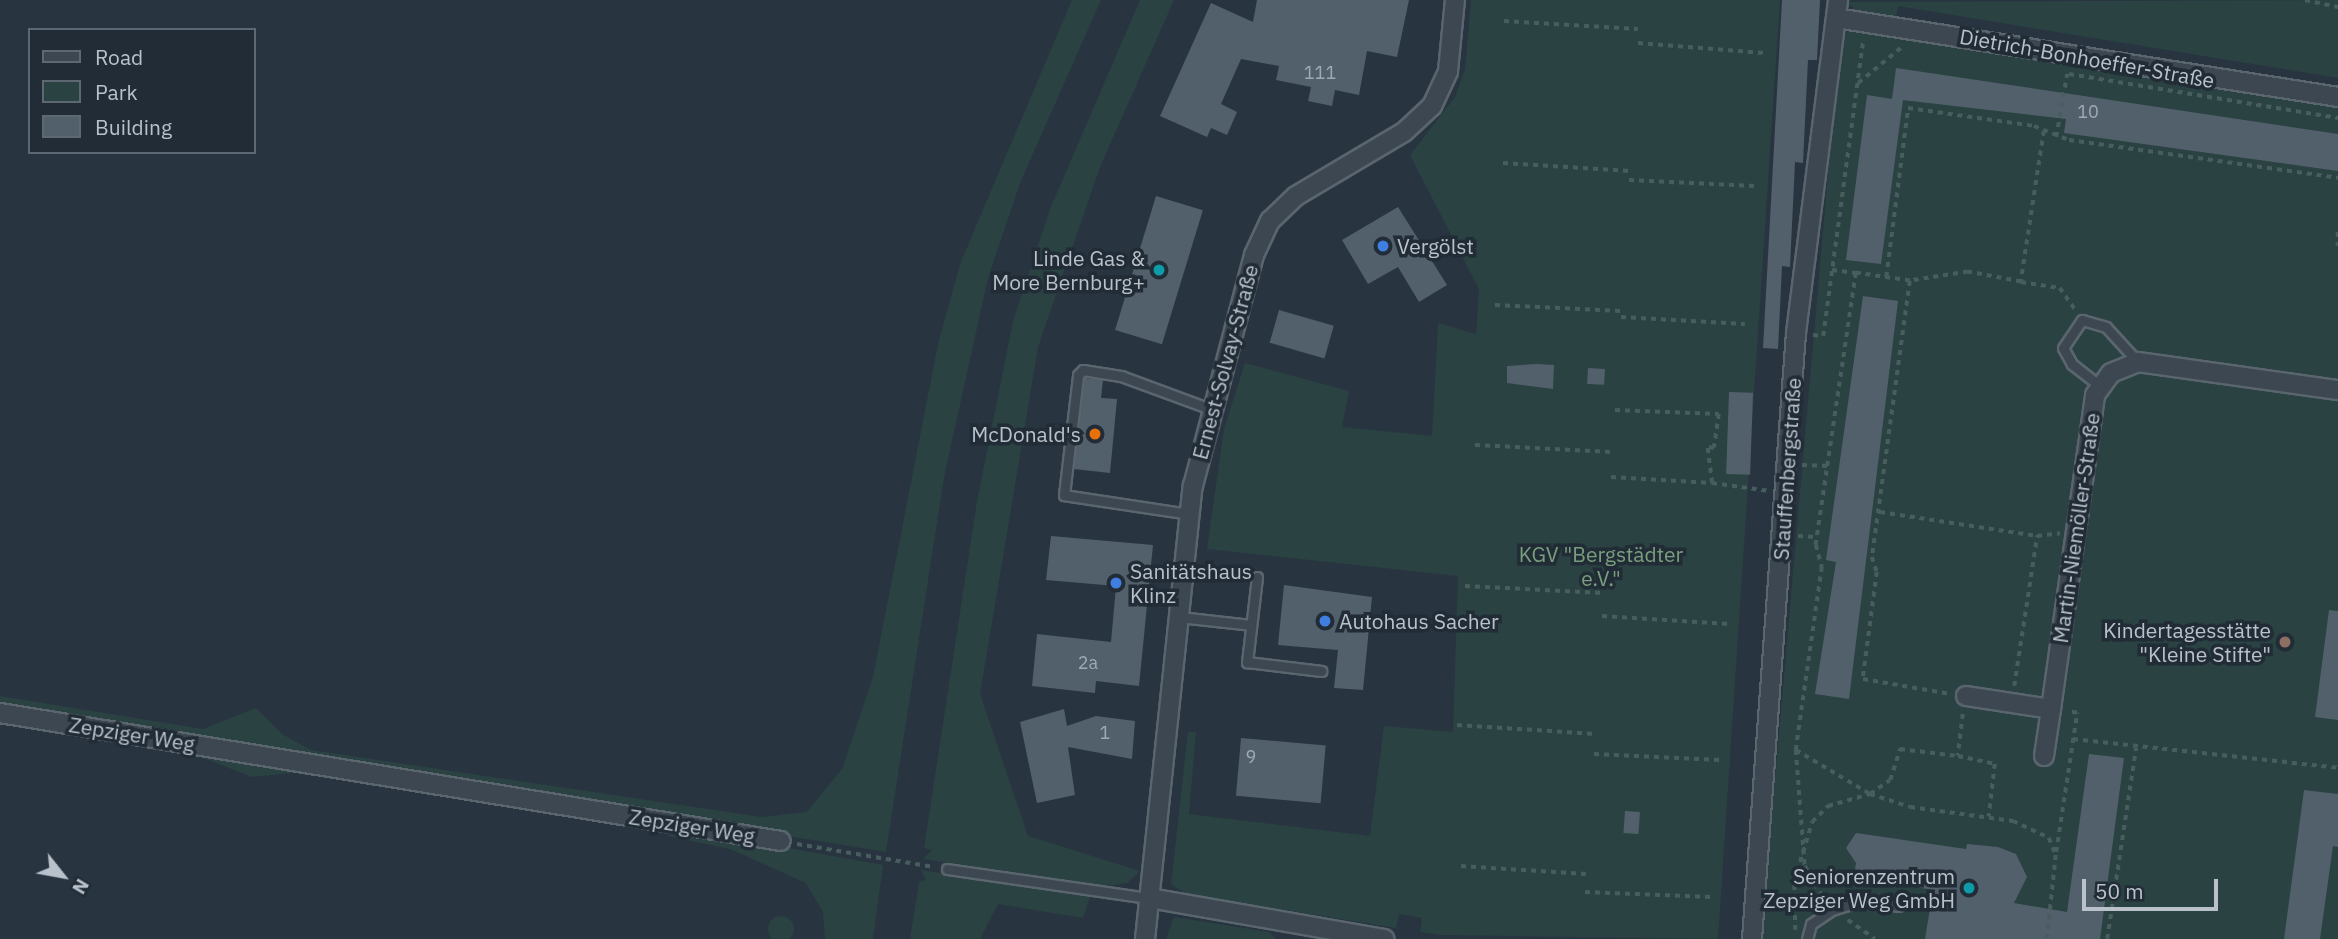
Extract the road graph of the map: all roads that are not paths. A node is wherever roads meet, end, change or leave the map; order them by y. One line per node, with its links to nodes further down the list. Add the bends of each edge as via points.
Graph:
1 (1455, 0): 7 (street, Ernest-Solvay-Straße, via 1448,71 1420,120 1296,196 1266,227)
2 (1837, 9): 3 (street, Dietrich-Bonhoeffer-Straße, via 1866,21); 23 (street, Stauffenbergstraße, via 1796,334)
3 (2338, 97)
4 (2138, 362): 5 (street, Martin-Niemöller-Straße, via 2111,373); 5 (lane, via 2106,327 2082,320 2063,348 2072,365); 6 (street)
5 (2099, 386): 14 (street, Martin-Niemöller-Straße)
6 (2338, 390)
7 (1208, 408): 8 (street, Ernest-Solvay-Straße); 8 (lane, via 1121,376 1083,370 1078,375 1064,495)
8 (1189, 514): 10 (street, Ernest-Solvay-Straße)
9 (1257, 577): 11 (lane)
10 (1179, 617): 11 (lane); 19 (street, Ernest-Solvay-Straße)
11 (1251, 625): 12 (lane, via 1247,662)
12 (1321, 670)
13 (1966, 696): 14 (street)
14 (2051, 709): 16 (street, Martin-Niemöller-Straße)
15 (0, 713): 17 (street, Zepziger Weg)
16 (2045, 756)
17 (781, 841)
18 (947, 869): 19 (lane)
19 (1149, 898): 21 (street, Ernest-Solvay-Straße); 22 (street)
20 (1898, 906): 24 (lane, via 1864,900 1832,910 1811,924)
21 (1145, 939)
22 (1384, 939)
23 (1752, 939)
24 (1807, 939)

